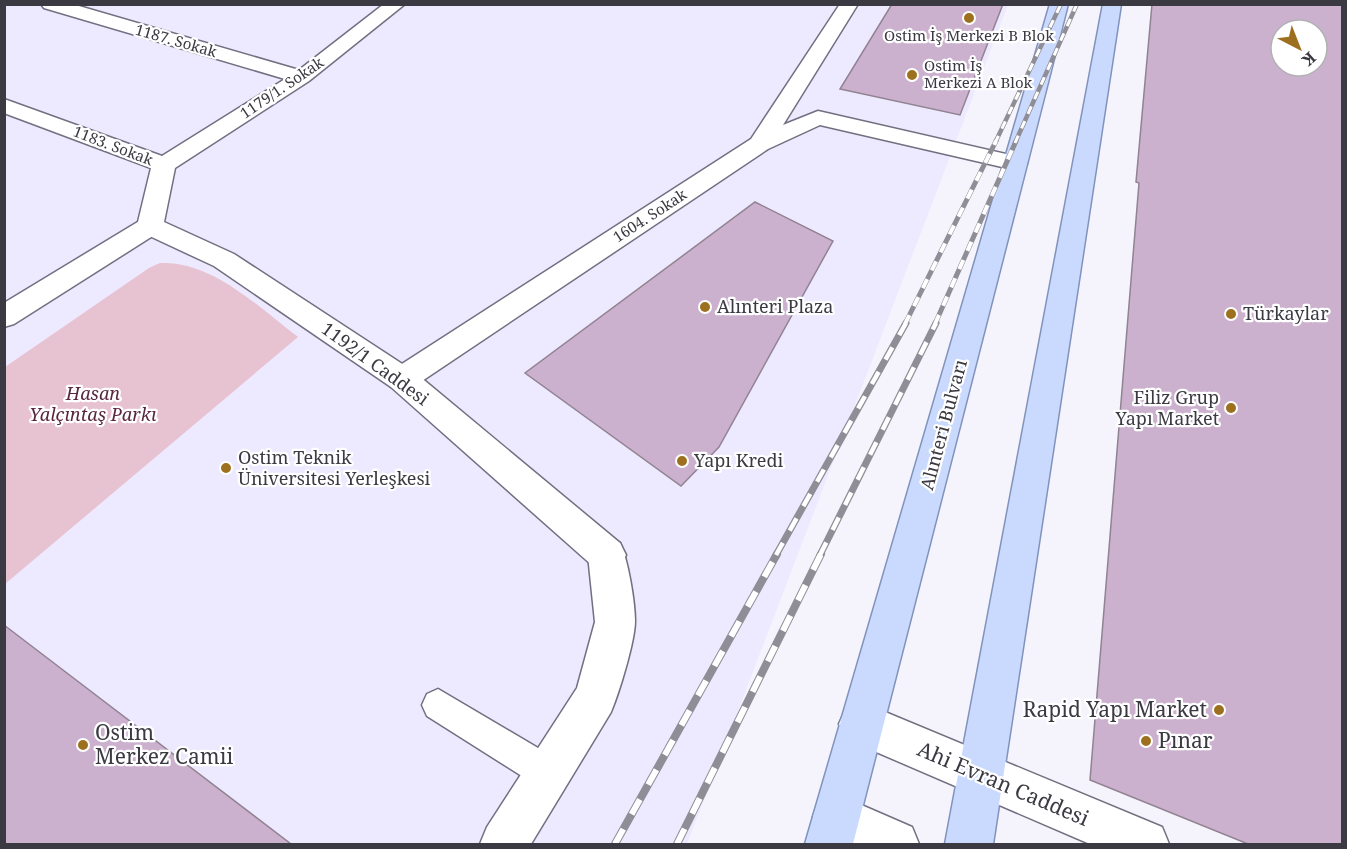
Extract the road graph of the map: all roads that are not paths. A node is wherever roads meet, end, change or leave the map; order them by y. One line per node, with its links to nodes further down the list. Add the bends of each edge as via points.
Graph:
1 (50, 4): 6 (street, 1187. Sokak)
2 (396, 4): 6 (street, 1179/1. Sokak)
3 (849, 4): 10 (street, 1604. Sokak)
4 (1059, 4): 11 (main road, Alınteri Bulvarı)
5 (1112, 4): 19 (main road)
6 (302, 77): 12 (street, 1179/1. Sokak)
7 (4, 105): 8 (street, 1183. Sokak)
8 (29, 115): 9 (street); 12 (street, 1183. Sokak)
9 (4, 127)
10 (760, 144): 11 (street, via 818,118); 15 (street, 1604. Sokak)
11 (1016, 163): 17 (main road, Alınteri Bulvarı)
12 (164, 165): 13 (street, 1183. Sokak)
13 (150, 226): 14 (street); 15 (street, 1192/1 Caddesi, via 224,260)
14 (4, 317)
15 (402, 379): 18 (street, 1192/1 Caddesi, via 607,555 615,622 596,697)
16 (438, 705): 18 (lane)
17 (861, 724): 19 (street, Ahi Evran Caddesi); 20 (main road, Alınteri Bulvarı)
18 (548, 773): 21 (street)
19 (981, 775): 23 (main road); 24 (street, Ahi Evran Caddesi)
20 (832, 831): 22 (street)
21 (504, 844)
22 (895, 844)
23 (969, 844)
24 (1145, 844)

